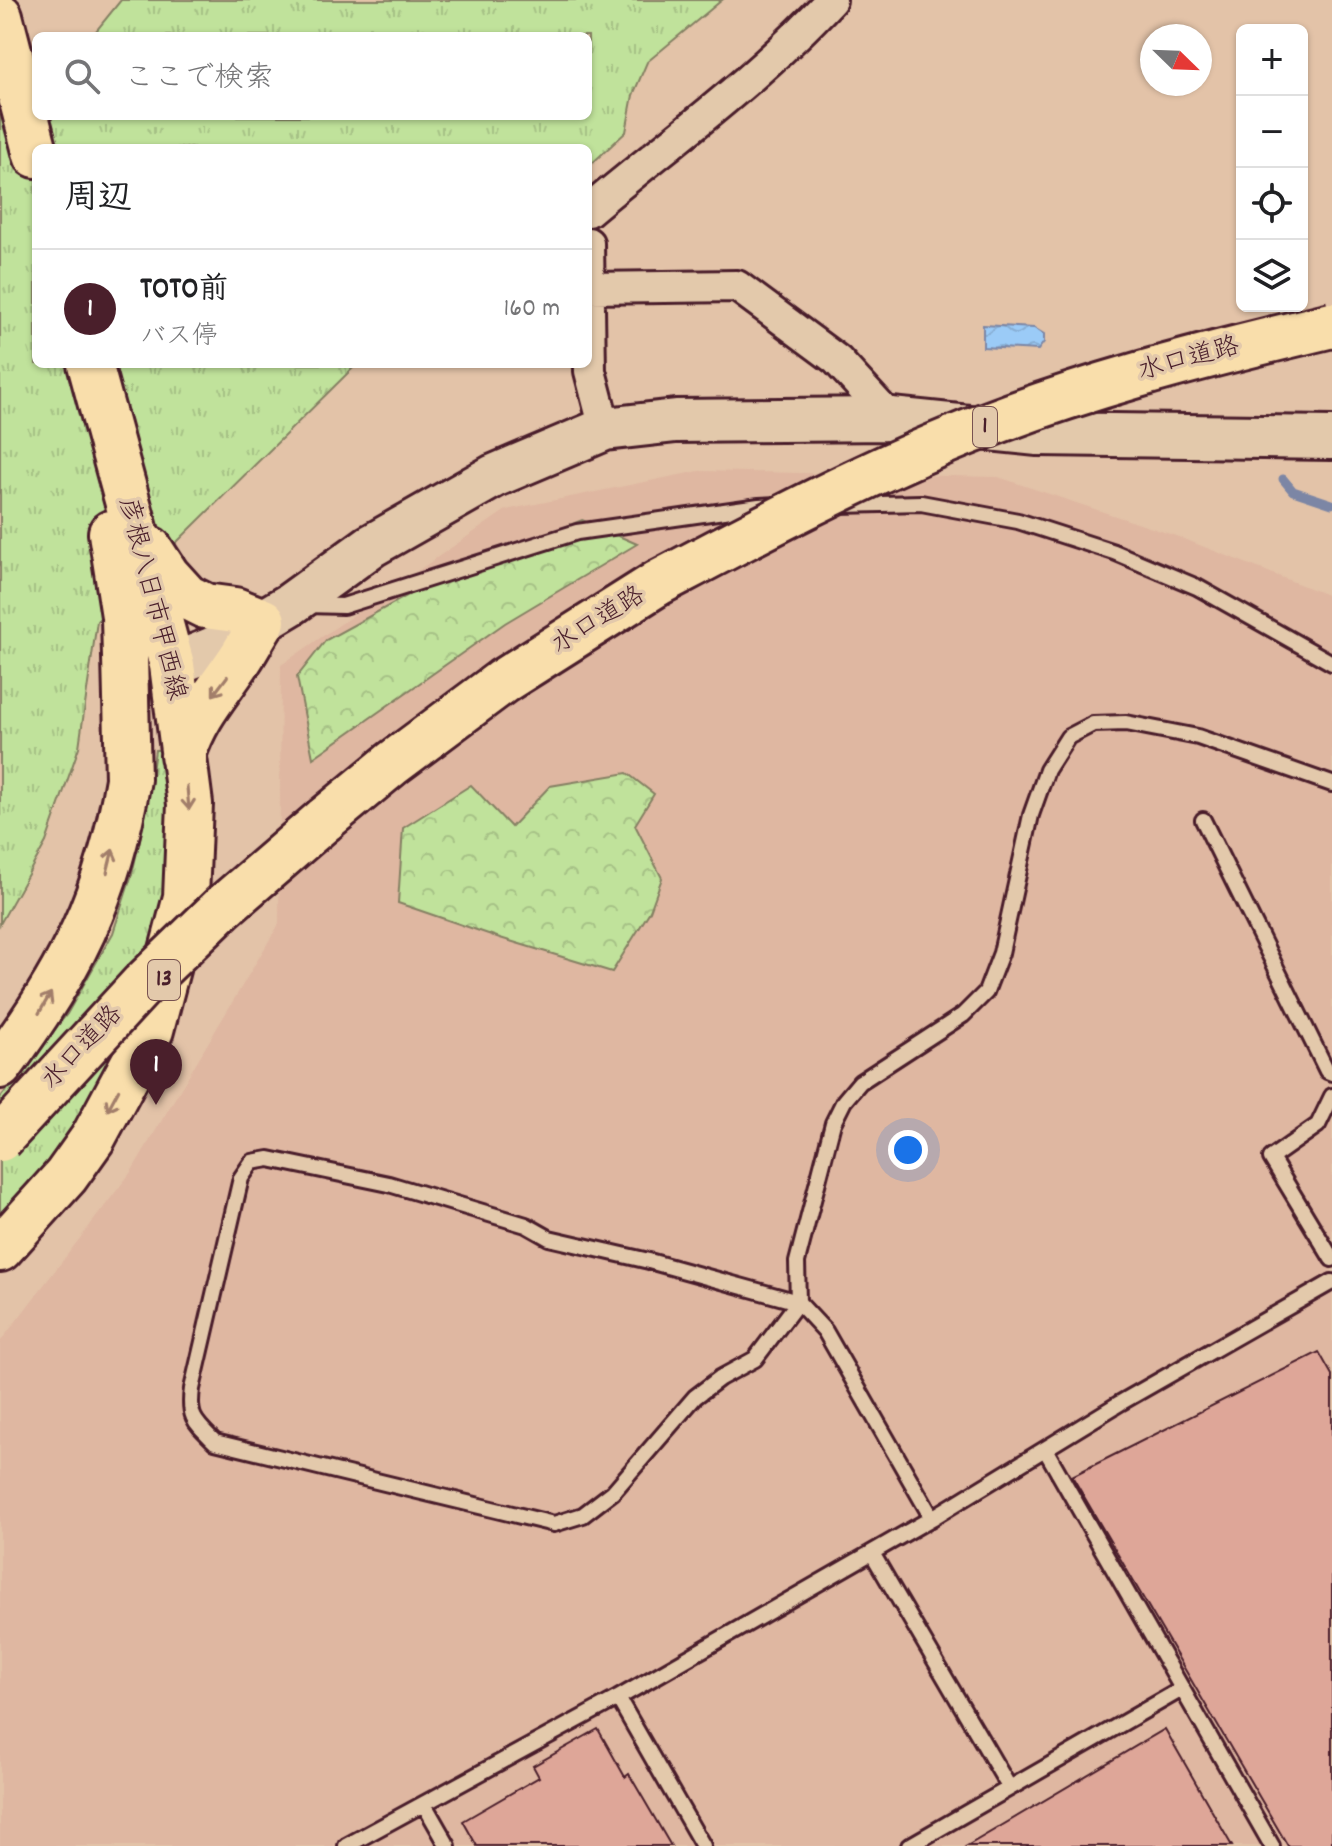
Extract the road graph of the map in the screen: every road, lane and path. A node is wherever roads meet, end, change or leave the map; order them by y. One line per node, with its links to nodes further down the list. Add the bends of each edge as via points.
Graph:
1 (831, 0): 4 (street, via 715,108)
2 (0, 16): 3 (main road)
3 (33, 144)
4 (592, 208)
5 (592, 288): 9 (street, via 737,286 837,360)
6 (1332, 325): 24 (main road, 水口道路 / 1, bridge, via 1118,379 948,440 658,583 503,681 324,820 143,984)
7 (91, 368): 10 (main road, 彦根八日市甲西線 / 13)
8 (590, 368): 11 (street)
9 (891, 419): 11 (street, via 676,421); 12 (street, via 1038,434)
10 (106, 425): 13 (main road, 彦根八日市甲西線 / 13, via 135,527); 13 (main road, 彦根八日市甲西線 / 13, via 106,501)
11 (605, 429): 14 (street, via 494,476 371,546)
12 (1332, 438)
13 (147, 594): 14 (main road); 16 (main road, 彦根八日市甲西線 / 13); 18 (main road, 彦根八日市甲西線 / 13)
14 (277, 612): 15 (lane, via 343,606 577,532 759,506 921,503 1018,521 1114,552 1197,587); 16 (street, via 224,644); 17 (main road, one-way to 17, via 207,703)
15 (1332, 663)
16 (172, 665): 17 (main road, 彦根八日市甲西線 / 13); 18 (main road, 13, via 141,733)
17 (183, 755): 25 (main road, 彦根八日市甲西線 / 13, one-way to 25, via 190,804 186,897 151,1030 93,1138)
18 (128, 779): 21 (main road, 彦根八日市甲西線 / 13, one-way to 18, via 40,1014 84,934 107,873)
19 (1332, 784): 28 (lane, via 1198,737 1126,723 1093,724 1068,737 1047,770 1031,815 1001,953 986,992 963,1015 860,1082 833,1123 797,1262)
20 (1203, 820): 22 (lane)
21 (0, 1066)
22 (1332, 1073)
23 (1332, 1096): 26 (lane, via 1318,1125 1271,1158)
24 (0, 1139)
25 (0, 1249)
26 (1332, 1259)
27 (1332, 1282): 29 (lane)
28 (798, 1302): 28 (lane, via 755,1359 695,1397 613,1492 583,1515 562,1523 215,1442 193,1421 190,1407 241,1178 252,1162 269,1159 389,1184 526,1225 549,1238); 30 (lane, via 825,1331)
29 (1045, 1449): 30 (lane); 32 (lane)
30 (932, 1518): 31 (lane)
31 (872, 1553): 33 (lane); 34 (lane)
32 (1182, 1689): 34 (lane); 40 (lane)
33 (618, 1698): 35 (lane); 38 (lane)
34 (1009, 1787): 39 (lane)
35 (424, 1804): 36 (lane); 37 (lane)
36 (346, 1846)
37 (448, 1846)
38 (703, 1846)
39 (909, 1846)
40 (1272, 1846)

